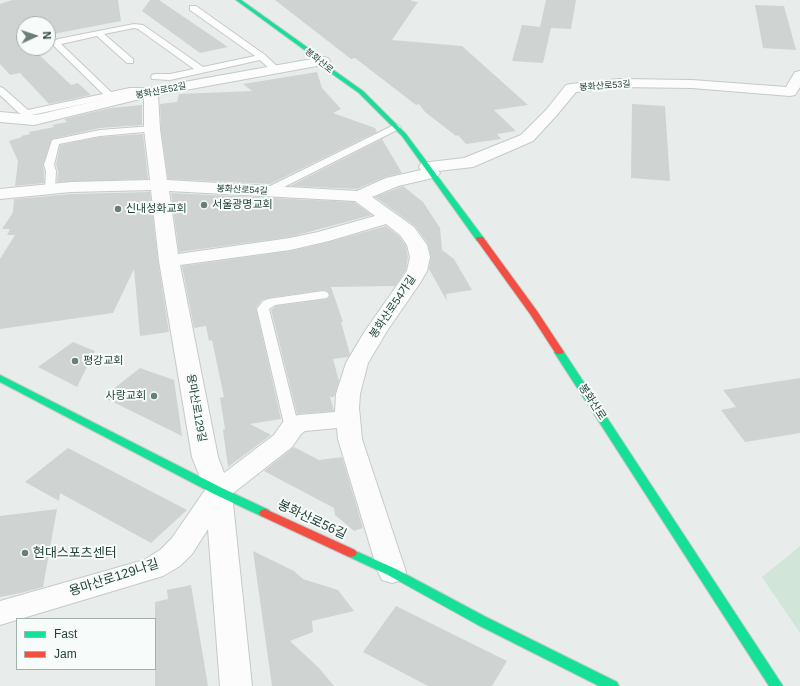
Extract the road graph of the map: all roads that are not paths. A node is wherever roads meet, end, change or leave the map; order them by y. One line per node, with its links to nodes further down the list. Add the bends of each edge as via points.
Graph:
1 (238, 0): 6 (main road, 봉화산로)
2 (193, 8): 4 (lane)
3 (98, 33): 5 (lane); 7 (lane, via 134,26 143,28); 12 (lane, via 60,40 57,44)
4 (262, 57): 7 (lane); 8 (lane)
5 (130, 61)
6 (323, 61): 8 (street, 봉화산로52길); 14 (main road, 봉화산로, via 330,70 361,92)
7 (201, 70): 10 (lane, via 170,77)
8 (276, 70): 10 (street, 봉화산로52길)
9 (800, 75): 16 (street, 봉화산로53길, via 790,92 692,84 619,83 571,88 526,138 467,163)
10 (153, 85): 12 (lane); 13 (street, 봉화산로52길, via 41,119); 15 (street, 용마산로129길)
11 (0, 90): 12 (lane, via 27,113)
12 (110, 96)
13 (0, 117)
14 (396, 126): 16 (main road, 봉화산로); 19 (lane)
15 (152, 129): 17 (street, 용마산로129길); 18 (lane, via 100,133 55,142 50,165)
16 (429, 170): 21 (street, 봉화산로54길); 33 (main road, 봉화산로, via 534,312)
17 (158, 185): 18 (street, 봉화산로54길); 19 (street, 봉화산로54길); 23 (street, 용마산로129길)
18 (50, 189): 20 (street, 봉화산로54길)
19 (268, 191): 21 (street, 봉화산로54길)
20 (0, 194)
21 (359, 196): 22 (street, 봉화산로54가길)
22 (388, 218): 23 (street, via 290,244); 26 (street, 봉화산로54가길, via 407,230 417,245 419,264 410,283 376,331 357,364 348,394)
23 (169, 261): 28 (street, 용마산로129길, via 205,457)
24 (323, 295): 27 (lane, via 272,302 263,309)
25 (0, 378): 28 (main road, 봉화산로56길)
26 (348, 419): 27 (street, via 299,423); 29 (street, 봉화산로54가길, via 350,439)
27 (292, 428): 28 (street, via 284,441)
28 (218, 491): 29 (main road, 봉화산로56길); 30 (street, 용마산로129나길, via 182,546 164,562 153,568); 31 (street, 용마산로129길)
29 (392, 572): 32 (main road, 봉화산로56길, via 482,621)
30 (0, 613)
31 (236, 686)
32 (612, 686)
33 (776, 686)

